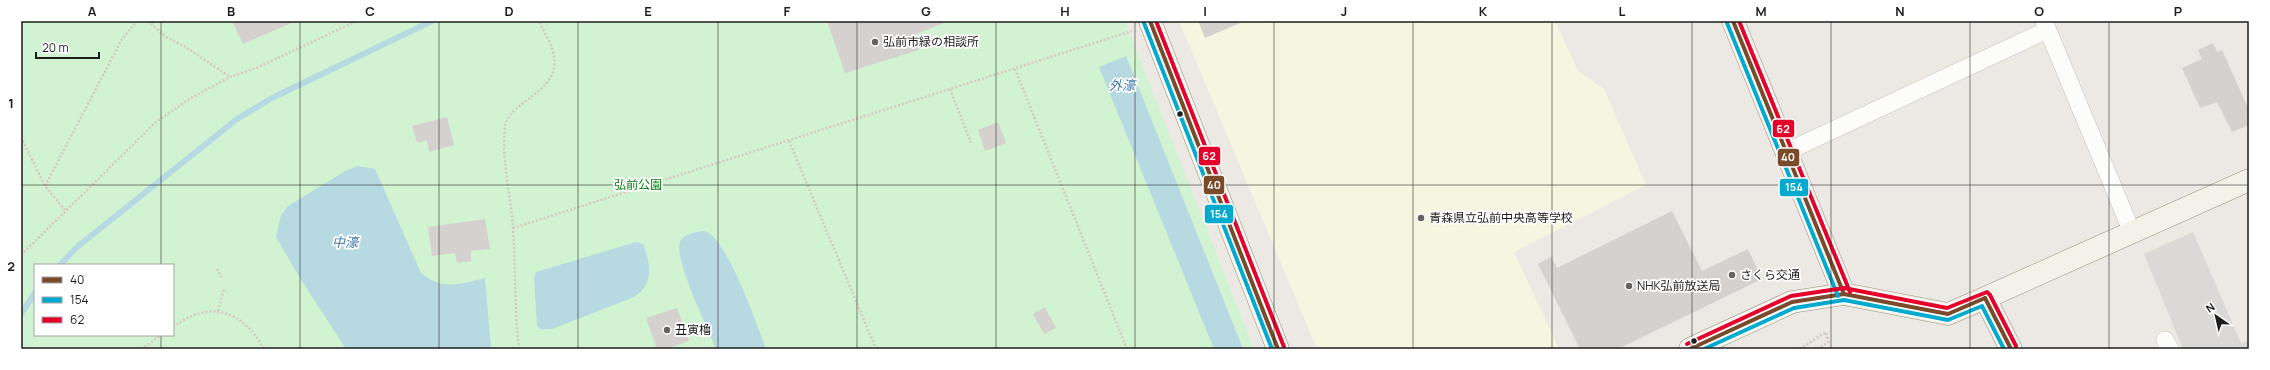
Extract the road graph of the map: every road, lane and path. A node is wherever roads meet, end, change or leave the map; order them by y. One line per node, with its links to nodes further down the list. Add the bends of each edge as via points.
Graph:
1 (137, 21): 17 (path, via 122,39)
2 (148, 21): 10 (path, via 166,37 186,47)
3 (357, 21): 6 (path)
4 (539, 21): 19 (path, via 554,57 552,73 543,88 517,108 506,123 504,145)
5 (1733, 21): 15 (main road)
6 (350, 22): 10 (path, via 256,68)
7 (1151, 23): 9 (path); 35 (street)
8 (2045, 26): 15 (street); 20 (street)
9 (1015, 69): 11 (path); 34 (path)
10 (230, 77): 18 (path, via 191,98 156,122)
11 (950, 89): 13 (path); 14 (path)
12 (21, 137): 17 (path)
13 (789, 140): 19 (path); 33 (path)
14 (971, 143)
15 (1786, 152): 25 (main road)
16 (2249, 180): 20 (street)
17 (45, 186): 18 (path)
18 (65, 210): 21 (path)
19 (513, 228): 32 (path)
20 (2132, 232): 26 (street)
21 (21, 255)
22 (217, 269): 23 (path)
23 (222, 277)
24 (224, 288): 27 (path)
25 (1844, 294): 26 (main road, via 1948,314); 36 (street, via 1792,302)
26 (1985, 298): 39 (main road)
27 (218, 311): 28 (path, via 188,316); 31 (path, via 246,325)
28 (174, 326)
29 (160, 336): 30 (path)
30 (141, 349)
31 (264, 349)
32 (519, 349)
33 (876, 349)
34 (1127, 349)
35 (1278, 349)
36 (1690, 349)
37 (1800, 349): 38 (path, via 1826,332 1828,342)
38 (1818, 349)
39 (2011, 349)

